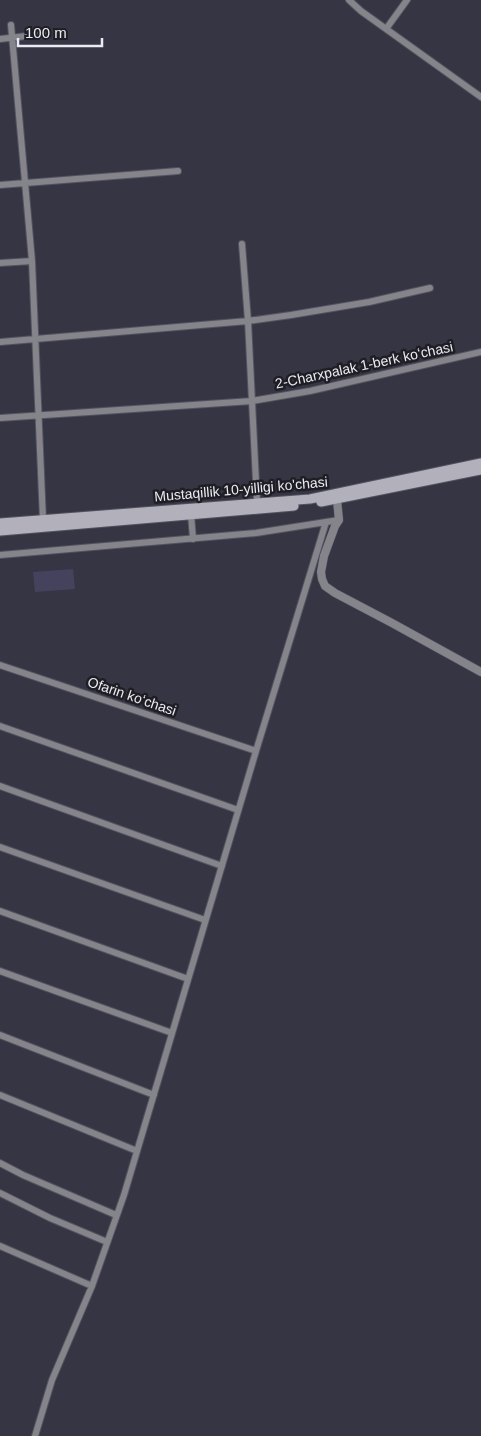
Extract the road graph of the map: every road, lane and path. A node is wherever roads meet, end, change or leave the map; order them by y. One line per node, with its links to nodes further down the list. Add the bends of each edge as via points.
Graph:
1 (349, 0): 4 (street)
2 (407, 0): 4 (street)
3 (11, 25): 6 (street)
4 (386, 29): 8 (street)
5 (44, 34): 6 (street)
6 (12, 38): 7 (street); 10 (street)
7 (0, 39)
8 (481, 97)
9 (178, 171): 10 (street)
10 (25, 183): 11 (street); 13 (street)
11 (0, 186)
12 (242, 244): 16 (street)
13 (32, 261): 14 (street); 17 (street)
14 (0, 262)
15 (430, 288): 16 (street)
16 (248, 321): 17 (street); 20 (street)
17 (35, 340): 18 (street); 21 (street)
18 (0, 342)
19 (481, 352): 20 (street, 2-Charxpalak 1-berk koʻchasi)
20 (252, 401): 21 (street, 2-Charxpalak 1-berk koʻchasi); 26 (street)
21 (39, 415): 22 (street, 2-Charxpalak 1-berk koʻchasi); 28 (street)
22 (0, 418)
23 (481, 463): 26 (main road, Mustaqillik 10-yilligi ko'chasi, via 310,498)
24 (481, 470): 25 (main road, Mustaqillik 10-yilligi ko'chasi)
25 (337, 500): 27 (main road, Mustaqillik 10-yilligi ko'chasi); 29 (street)
26 (256, 502): 28 (main road, Mustaqillik 10-yilligi ko'chasi)
27 (191, 517): 32 (main road, Mustaqillik 10-yilligi ko'chasi); 33 (street)
28 (43, 520): 31 (main road, Mustaqillik 10-yilligi ko'chasi)
29 (339, 520): 30 (street); 36 (street, via 324,556 321,572 325,586)
30 (326, 522): 33 (street); 38 (street)
31 (0, 523)
32 (0, 531)
33 (193, 539): 34 (street)
34 (0, 555)
35 (0, 665): 38 (street, Ofarin koʻchasi)
36 (481, 672)
37 (0, 726): 40 (street)
38 (256, 751): 40 (street)
39 (0, 786): 42 (street)
40 (238, 810): 42 (street)
41 (0, 847): 44 (street)
42 (222, 866): 44 (street)
43 (0, 911): 46 (street)
44 (205, 920): 46 (street)
45 (0, 971): 47 (street)
46 (188, 979): 47 (street)
47 (172, 1033): 49 (street)
48 (0, 1035): 49 (street)
49 (154, 1094): 51 (street)
50 (0, 1096): 51 (street)
51 (137, 1151): 54 (street)
52 (0, 1163): 54 (street)
53 (0, 1193): 55 (street)
54 (116, 1215): 55 (street)
55 (107, 1242): 57 (street)
56 (0, 1246): 57 (street)
57 (92, 1286): 58 (street, via 52,1380)
58 (35, 1436)

